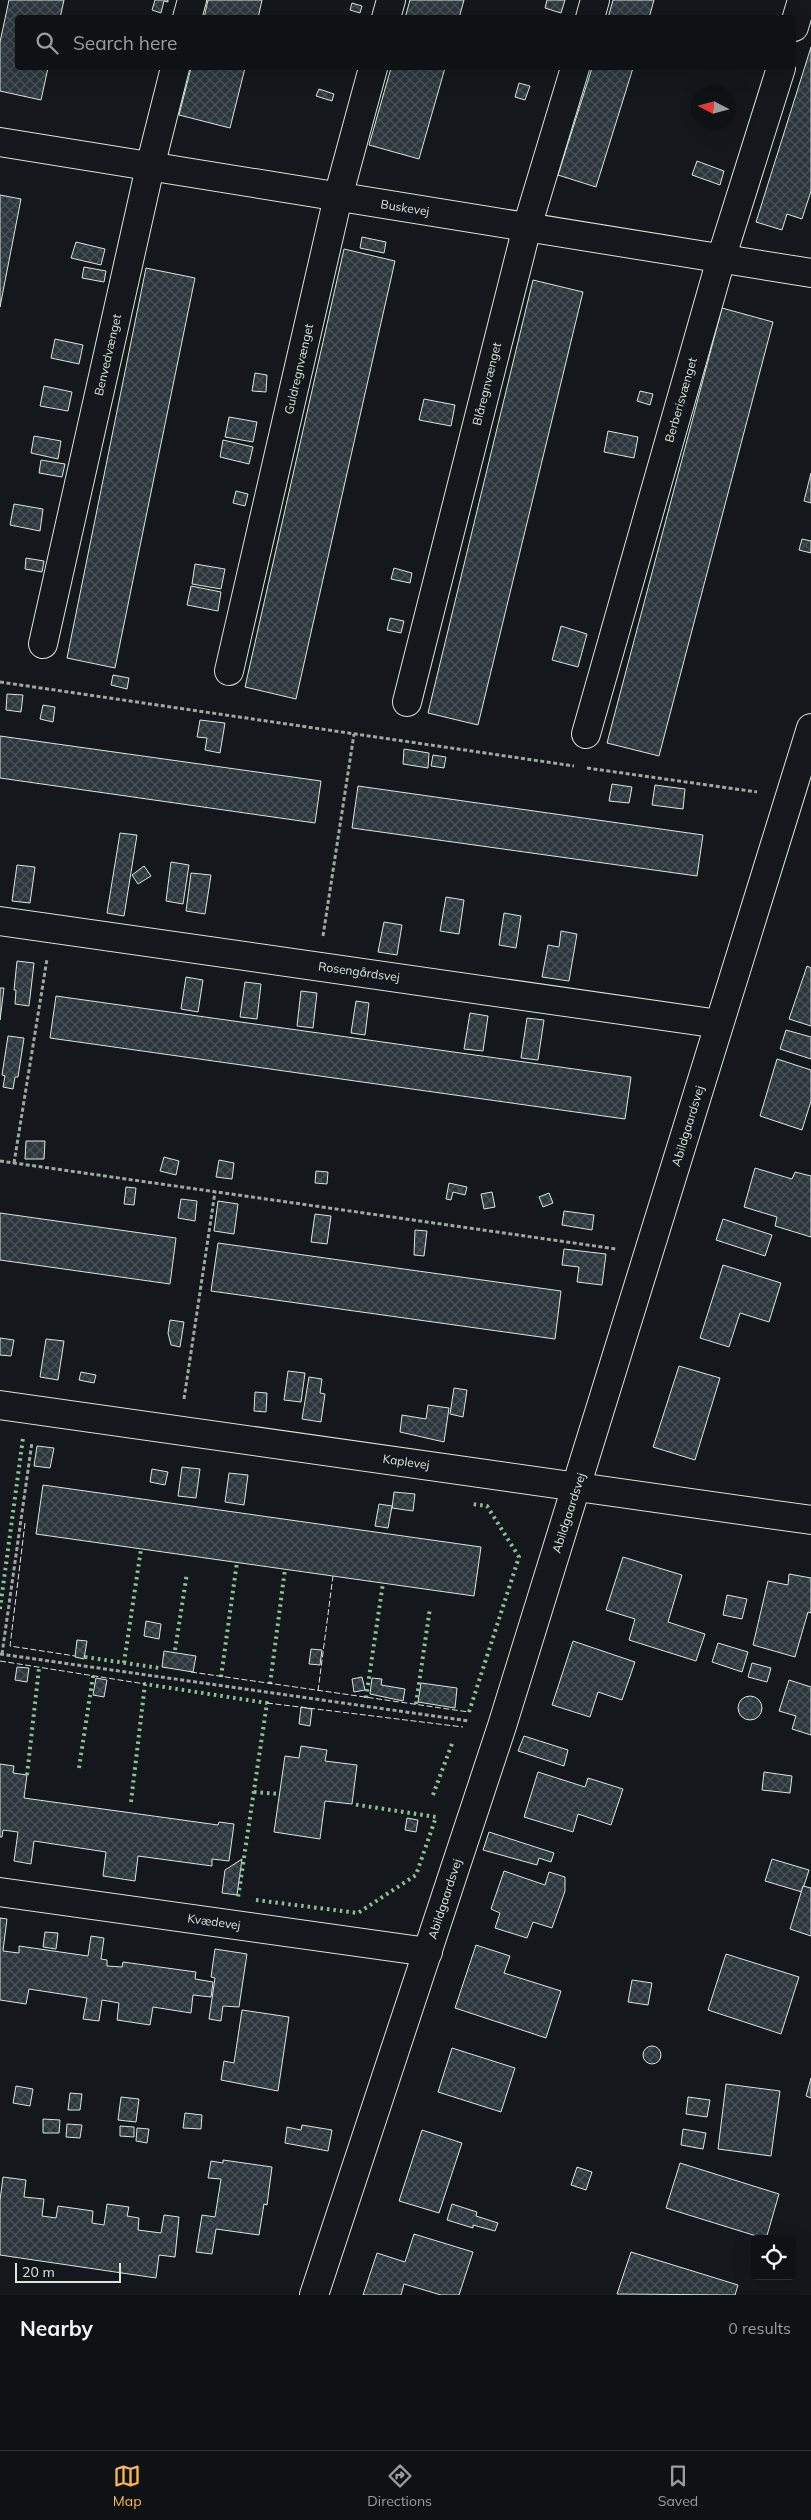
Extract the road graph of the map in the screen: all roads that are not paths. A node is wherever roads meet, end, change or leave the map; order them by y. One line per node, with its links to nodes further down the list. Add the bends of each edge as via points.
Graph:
1 (192, 0): 5 (street)
2 (391, 0): 6 (street)
3 (595, 0): 7 (street)
4 (802, 0): 8 (street)
5 (189, 15)
6 (387, 15)
7 (591, 15)
8 (796, 20)
9 (174, 70): 14 (street, Benvedvænget)
10 (372, 70): 15 (street, Guldregnvænget)
11 (574, 70): 16 (street, Blåregnvænget)
12 (780, 70): 17 (street, Berberisvænget)
13 (0, 142): 14 (street, Buskevej)
14 (150, 167): 15 (street, Buskevej); 19 (street, Benvedvænget)
15 (338, 197): 16 (street, Buskevej); 20 (street, Guldregnvænget)
16 (527, 227): 17 (street, Buskevej); 21 (street, Blåregnvænget)
17 (721, 259): 18 (street, Buskevej); 23 (street, Berberisvænget)
18 (811, 273)
19 (43, 644)
20 (228, 671)
21 (407, 702)
22 (811, 728): 25 (street, Abildgaardsvej)
23 (586, 734)
24 (0, 921): 25 (street, Rosengårdsvej)
25 (719, 1024): 27 (street, Abildgaardsvej)
26 (0, 1405): 27 (street, Kaplevej)
27 (578, 1486): 28 (street, Kaplevej); 30 (street, Abildgaardsvej)
28 (811, 1520)
29 (0, 1892): 30 (street, Kvædevej)
30 (428, 1952): 31 (street, Abildgaardsvej)
31 (314, 2295)

